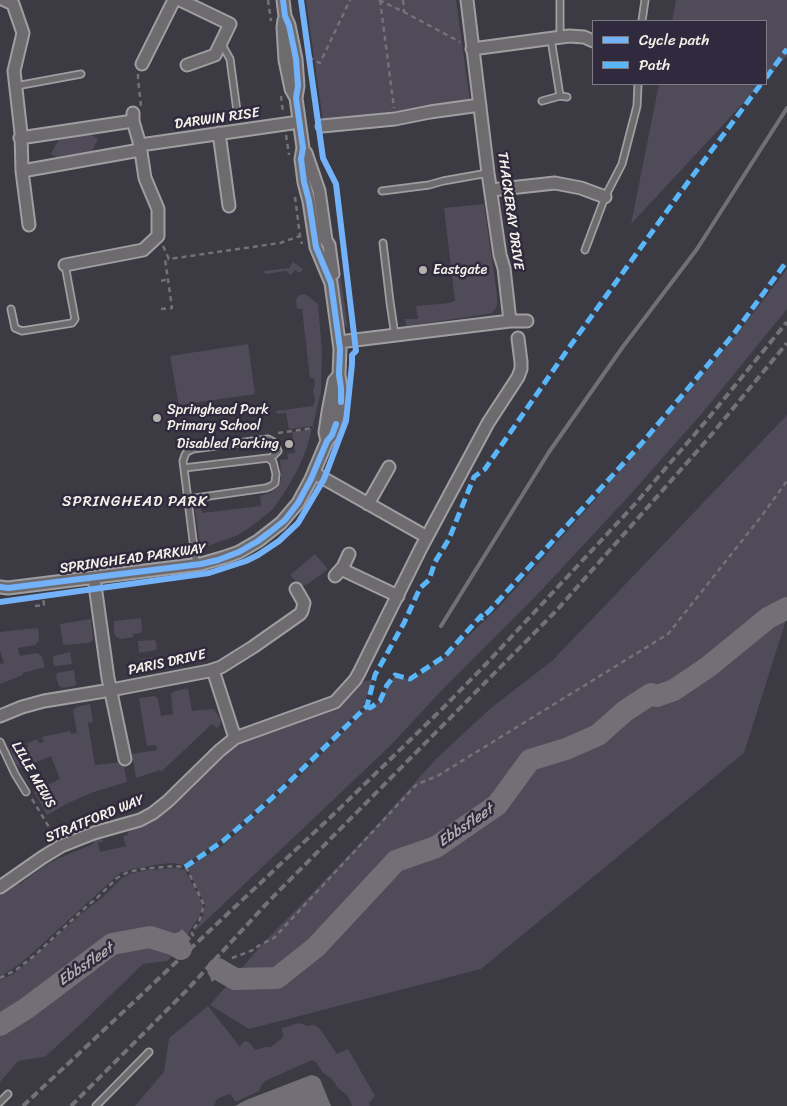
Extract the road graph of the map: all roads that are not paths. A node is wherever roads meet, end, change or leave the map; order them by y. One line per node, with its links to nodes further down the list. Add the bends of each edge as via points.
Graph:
1 (174, 0): 13 (street)
2 (180, 0): 11 (street, via 230,24)
3 (283, 0): 23 (street, SPRINGHEAD PARKWAY, via 296,58)
4 (467, 0): 12 (street, THACKERAY DRIVE)
5 (560, 0): 9 (lane)
6 (644, 0): 8 (lane)
7 (11, 1): 17 (street, via 23,33 14,71)
8 (642, 20)
9 (555, 38): 10 (street, via 569,36); 12 (street); 18 (lane)
10 (592, 41)
11 (221, 43): 14 (street, via 215,55); 22 (lane, via 230,59)
12 (472, 49): 21 (street, THACKERAY DRIVE)
13 (142, 64)
14 (187, 65)
15 (81, 74): 17 (lane)
16 (638, 85): 32 (lane, via 637,106 622,164)
17 (16, 86): 26 (street)
18 (560, 96): 19 (lane); 20 (lane)
19 (568, 97)
20 (542, 101)
21 (480, 105): 24 (street, via 395,119); 29 (street, THACKERAY DRIVE)
22 (237, 111)
23 (299, 122): 25 (street, DARWIN RISE); 43 (street, SPRINGHEAD PARKWAY, via 303,148 301,159 316,247 331,283)
24 (322, 126)
25 (219, 133): 27 (street, DARWIN RISE); 33 (street)
26 (20, 138): 27 (street, via 133,117); 28 (street)
27 (140, 147): 28 (street, DARWIN RISE); 37 (street, via 146,178 158,209 158,236 143,250)
28 (22, 171): 34 (street)
29 (488, 173): 30 (street, THACKERAY DRIVE); 31 (lane)
30 (491, 190): 32 (street, via 555,183 582,188); 39 (street, THACKERAY DRIVE)
31 (382, 191)
32 (604, 197): 36 (lane)
33 (229, 206)
34 (29, 224)
35 (383, 243): 41 (lane)
36 (585, 250)
37 (65, 265): 38 (lane, via 75,319 72,323 22,331 15,328)
38 (11, 308)
39 (510, 320): 40 (street); 41 (street)
40 (527, 321)
41 (395, 336): 43 (street)
42 (518, 338): 50 (street, STRATFORD WAY, via 521,368 518,377 488,424)
43 (339, 342): 47 (street, SPRINGHEAD PARKWAY, via 339,414)
44 (270, 459): 46 (lane); 46 (lane, via 277,453 277,448 273,441 266,439 189,450 183,458); 48 (lane, via 276,477 269,487)
45 (389, 467): 49 (street)
46 (184, 468): 48 (lane)
47 (314, 473): 49 (street); 52 (street, SPRINGHEAD PARKWAY, via 298,503 270,532 239,552)
48 (188, 499): 52 (lane)
49 (368, 504): 50 (street)
50 (427, 537): 56 (street, STRATFORD WAY)
51 (350, 554): 56 (street, via 338,573)
52 (196, 564): 53 (street, SPRINGHEAD PARKWAY)
53 (94, 578): 55 (street, SPRINGHEAD PARKWAY); 58 (street)
54 (296, 589): 57 (street, PARIS DRIVE, via 304,603 300,614)
55 (3, 590)
56 (398, 596): 60 (street, STRATFORD WAY, via 359,673 335,702)
57 (213, 670): 58 (street, PARIS DRIVE); 60 (street)
58 (111, 690): 59 (street, PARIS DRIVE, via 44,701); 62 (street)
59 (0, 716)
60 (235, 738): 64 (street, STRATFORD WAY, via 148,816 61,846)
61 (0, 742): 63 (lane, LILLE MEWS)
62 (125, 759)
63 (26, 792)
64 (0, 887)
65 (149, 1052): 68 (lane)
66 (8, 1094): 67 (lane)
67 (0, 1102)
68 (96, 1106)

